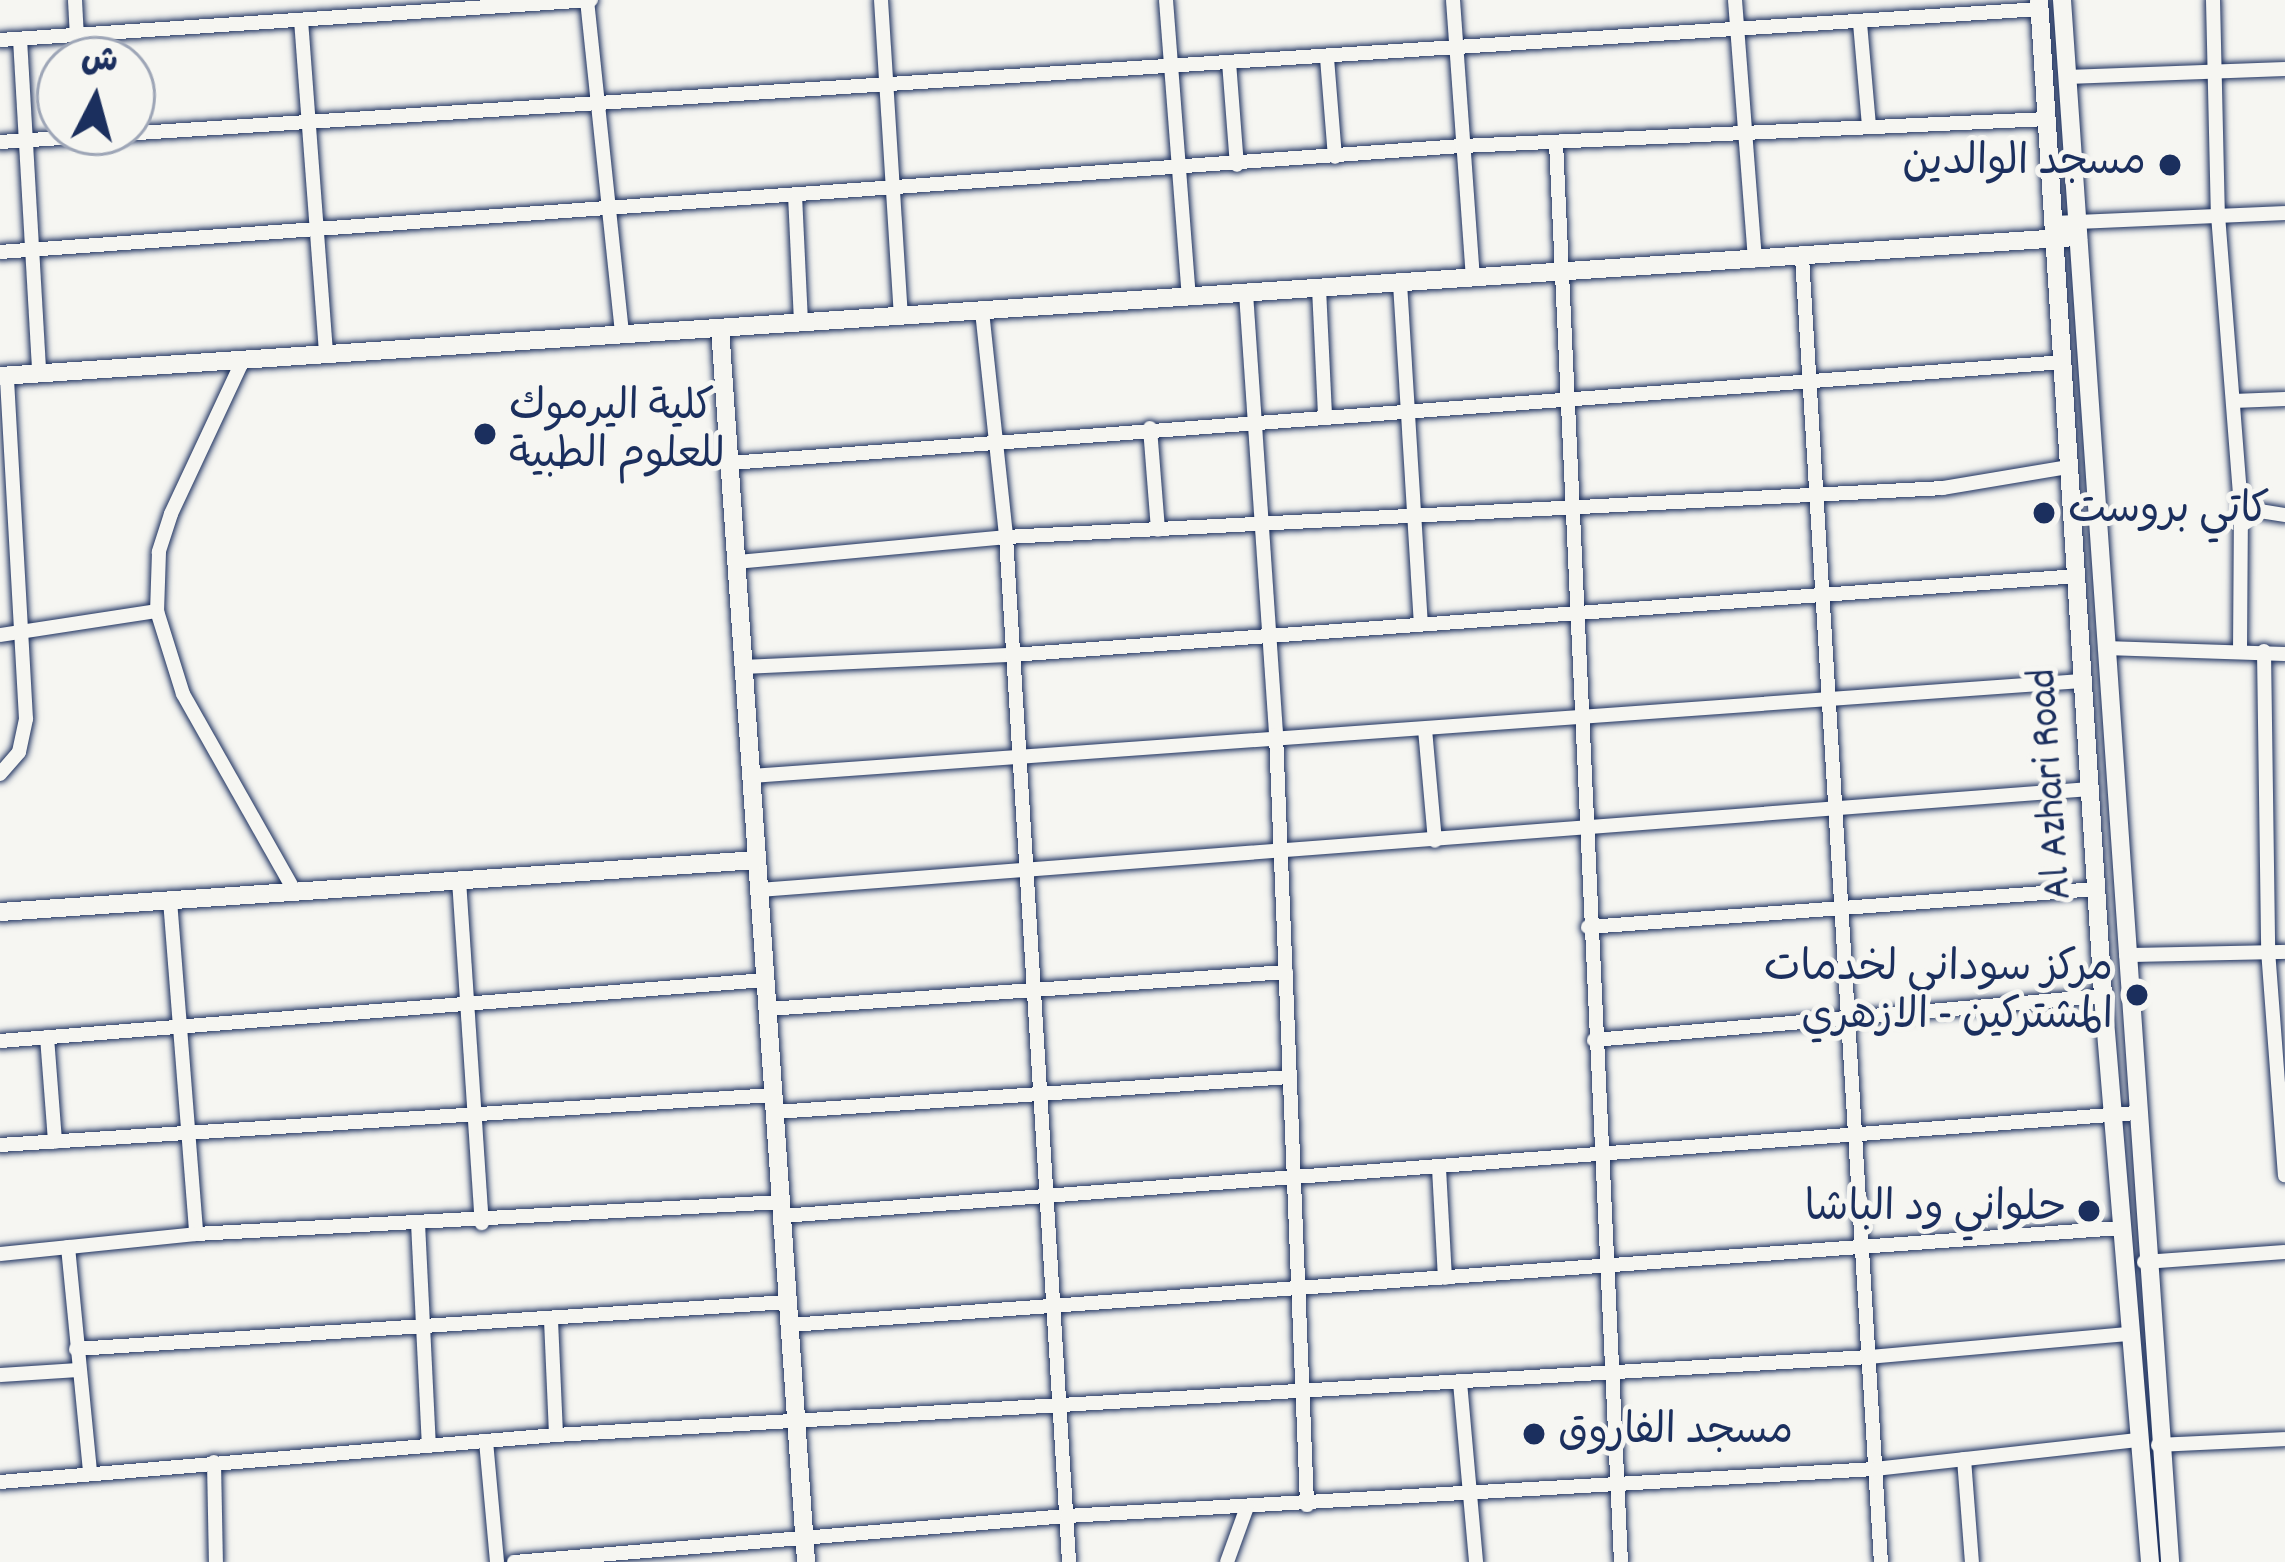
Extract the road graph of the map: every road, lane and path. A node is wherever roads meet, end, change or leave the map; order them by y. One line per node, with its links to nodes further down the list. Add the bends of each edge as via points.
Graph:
1 (75, 0): 14 (street)
2 (589, 0): 9 (street); 25 (street)
3 (880, 0): 24 (street)
4 (1166, 0): 20 (street)
5 (1454, 0): 17 (street)
6 (1735, 0): 13 (street)
7 (2062, 0): 23 (street, Al Azhari Road)
8 (2213, 0): 22 (street)
9 (430, 5): 11 (street)
10 (2039, 5): 12 (street); 26 (street, Al Azhari Road)
11 (301, 20): 14 (street); 27 (street)
12 (1860, 23): 13 (street); 28 (street)
13 (1737, 29): 17 (street); 29 (street)
14 (77, 35): 15 (street)
15 (20, 39): 16 (street); 30 (street)
16 (0, 40)
17 (1456, 49): 18 (street); 33 (street)
18 (1328, 58): 19 (street); 34 (street)
19 (1229, 62): 20 (street); 35 (street)
20 (1169, 66): 24 (street); 36 (street)
21 (2285, 69): 22 (street)
22 (2213, 72): 23 (street); 41 (street)
23 (2067, 77): 44 (street, Al Azhari Road)
24 (886, 83): 25 (street); 37 (street)
25 (598, 102): 27 (street); 39 (street)
26 (2048, 119): 28 (street); 43 (street, Al Azhari Road)
27 (313, 122): 30 (street); 42 (street)
28 (1869, 125): 29 (street)
29 (1744, 134): 32 (street); 48 (street)
30 (26, 140): 31 (street); 45 (street)
31 (0, 142)
32 (1556, 142): 33 (street); 49 (street)
33 (1462, 146): 34 (street); 50 (street)
34 (1335, 157): 35 (street)
35 (1237, 165): 36 (street)
36 (1174, 170): 37 (street); 54 (street)
37 (892, 188): 38 (street); 56 (street)
38 (795, 195): 39 (street); 57 (street)
39 (609, 206): 42 (street); 59 (street)
40 (2285, 213): 41 (street)
41 (2218, 215): 44 (street); 68 (street)
42 (319, 225): 45 (street); 60 (street)
43 (2055, 230): 44 (street); 47 (street); 62 (street, Al Azhari Road)
44 (2078, 230): 93 (street, Al Azhari Road)
45 (30, 250): 46 (street); 63 (street)
46 (0, 252)
47 (1802, 257): 48 (street); 65 (street)
48 (1755, 260): 49 (street)
49 (1562, 272): 50 (street); 66 (street)
50 (1473, 278): 51 (street)
51 (1400, 283): 52 (street); 69 (street)
52 (1319, 288): 53 (street); 70 (street)
53 (1246, 293): 54 (street); 71 (street)
54 (1189, 297): 55 (street)
55 (982, 311): 56 (street); 73 (street)
56 (901, 316): 57 (street)
57 (801, 323): 58 (street)
58 (720, 328): 59 (street); 74 (street)
59 (622, 335): 60 (street)
60 (326, 354): 61 (street)
61 (242, 360): 63 (street); 87 (street, via 159,552)
62 (2063, 362): 65 (street); 75 (street, Al Azhari Road)
63 (39, 374): 64 (street)
64 (3, 376): 91 (street)
65 (1809, 381): 66 (street); 76 (street)
66 (1570, 395): 69 (street); 77 (street)
67 (2285, 399): 68 (street)
68 (2234, 401): 78 (street)
69 (1407, 408): 70 (street); 79 (street)
70 (1325, 414): 71 (street)
71 (1255, 419): 72 (street); 81 (street)
72 (1150, 428): 73 (street); 82 (street)
73 (992, 442): 74 (street); 83 (street)
74 (730, 463): 84 (street)
75 (2069, 467): 76 (street, via 1943,488); 85 (street, Al Azhari Road)
76 (1816, 491): 77 (street); 86 (street)
77 (1568, 504): 79 (street); 88 (street)
78 (2241, 508): 80 (street); 94 (street)
79 (1415, 515): 81 (street); 89 (street)
80 (2285, 515)
81 (1265, 525): 82 (street); 90 (street)
82 (1158, 530): 83 (street)
83 (1006, 537): 84 (street); 97 (street)
84 (736, 562): 98 (street)
85 (2077, 576): 86 (street); 99 (street, Al Azhari Road)
86 (1822, 594): 88 (street); 100 (street)
87 (157, 611): 91 (street); 117 (street, via 183,694)
88 (1573, 613): 89 (street); 101 (street)
89 (1421, 623): 90 (street)
90 (1271, 633): 97 (street); 103 (street)
91 (21, 634): 92 (street); 105 (street, via 26,719 19,752)
92 (0, 635)
93 (2105, 648): 94 (street); 124 (street, Al Azhari Road)
94 (2240, 648): 95 (street)
95 (2264, 651): 96 (street); 122 (street)
96 (2285, 654)
97 (1012, 655): 98 (street); 104 (street)
98 (744, 667): 106 (street)
99 (2082, 681): 100 (street); 107 (street, Al Azhari Road)
100 (1829, 703): 101 (street); 108 (street)
101 (1578, 721): 102 (street); 109 (street)
102 (1425, 729): 103 (street); 110 (street)
103 (1276, 735): 104 (street); 111 (street)
104 (1017, 754): 106 (street); 113 (street)
105 (0, 774)
106 (752, 776): 112 (street)
107 (2090, 789): 108 (street); 115 (street, Al Azhari Road)
108 (1835, 805): 109 (street); 119 (street)
109 (1585, 827): 110 (street); 121 (street)
110 (1435, 841): 111 (street)
111 (1279, 851): 113 (street); 125 (street)
112 (757, 860): 114 (street); 116 (street)
113 (1024, 867): 116 (street); 127 (street)
114 (459, 880): 117 (street); 129 (street)
115 (2097, 889): 119 (street); 128 (street, Al Azhari Road)
116 (759, 890): 126 (street)
117 (295, 892): 118 (street)
118 (170, 900): 120 (street); 132 (street)
119 (1842, 911): 121 (street); 131 (street)
120 (0, 912)
121 (1588, 927): 134 (street)
122 (2268, 950): 123 (street); 124 (street); 143 (street)
123 (2285, 952)
124 (2126, 955): 140 (street, Al Azhari Road)
125 (1286, 972): 127 (street); 136 (street)
126 (765, 980): 129 (street); 130 (street)
127 (1029, 988): 130 (street); 137 (street)
128 (2103, 996): 131 (street); 141 (street, Al Azhari Road)
129 (466, 1005): 132 (street); 139 (street)
130 (768, 1009): 138 (street)
131 (1848, 1021): 134 (street); 144 (street)
132 (176, 1027): 133 (street); 142 (street)
133 (47, 1037): 135 (street); 145 (street)
134 (1594, 1040): 147 (street)
135 (0, 1041)
136 (1290, 1077): 137 (street); 150 (street)
137 (1036, 1096): 138 (street); 151 (street)
138 (774, 1103): 139 (street); 152 (street)
139 (473, 1111): 142 (street); 154 (street)
140 (2136, 1113): 141 (street); 161 (street, Al Azhari Road)
141 (2112, 1114): 144 (street); 155 (street, Al Azhari Road)
142 (183, 1132): 145 (street); 156 (street)
143 (2284, 1136): 149 (street)
144 (1856, 1139): 147 (street); 158 (street)
145 (55, 1142): 146 (street)
146 (0, 1145)
147 (1601, 1157): 148 (street); 162 (street)
148 (1439, 1168): 150 (street); 163 (street)
149 (2285, 1174)
150 (1294, 1179): 151 (street); 164 (street)
151 (1043, 1202): 152 (street); 166 (street)
152 (782, 1209): 154 (street); 165 (street)
153 (418, 1223): 154 (street); 156 (street); 169 (street)
154 (482, 1223)
155 (2120, 1228): 158 (street); 170 (street, Al Azhari Road)
156 (196, 1234): 157 (street)
157 (68, 1247): 160 (street); 171 (street)
158 (1862, 1249): 162 (street); 172 (street)
159 (2285, 1252): 161 (street)
160 (0, 1254)
161 (2144, 1262): 184 (street, Al Azhari Road)
162 (1605, 1268): 163 (street); 174 (street)
163 (1445, 1278): 164 (street)
164 (1299, 1288): 166 (street); 177 (street)
165 (788, 1302): 167 (street); 168 (street)
166 (1053, 1302): 168 (street); 178 (street)
167 (551, 1320): 169 (street); 180 (street)
168 (790, 1325): 179 (street)
169 (423, 1330): 171 (street); 185 (street)
170 (2129, 1334): 172 (street); 182 (street, Al Azhari Road)
171 (76, 1349): 173 (street)
172 (1869, 1358): 174 (street); 188 (street)
173 (79, 1370): 175 (street); 189 (street)
174 (1613, 1374): 176 (street); 190 (street)
175 (0, 1376)
176 (1460, 1382): 177 (street); 192 (street)
177 (1305, 1391): 178 (street); 193 (street)
178 (1061, 1406): 179 (street); 195 (street)
179 (797, 1424): 180 (street); 196 (street)
180 (556, 1436): 183 (street)
181 (2285, 1438): 184 (street)
182 (2137, 1440): 186 (street); 207 (street, Al Azhari Road)
183 (486, 1441): 185 (street); 198 (street)
184 (2158, 1445): 208 (street, Al Azhari Road)
185 (429, 1446): 187 (street)
186 (1964, 1459): 188 (street); 206 (street)
187 (214, 1462): 189 (street); 197 (street)
188 (1875, 1468): 190 (street); 205 (street)
189 (90, 1473): 191 (street)
190 (1615, 1481): 192 (street); 204 (street)
191 (0, 1482)
192 (1468, 1492): 193 (street); 203 (street)
193 (1307, 1504): 194 (street)
194 (1247, 1508): 195 (street); 202 (street)
195 (1067, 1516): 196 (street); 201 (street)
196 (805, 1536): 199 (street); 200 (street)
197 (216, 1562)
198 (497, 1562)
199 (514, 1562)
200 (806, 1562)
201 (1069, 1562)
202 (1227, 1562)
203 (1476, 1562)
204 (1621, 1562)
205 (1881, 1562)
206 (1972, 1562)
207 (2150, 1562)
208 (2170, 1562)

